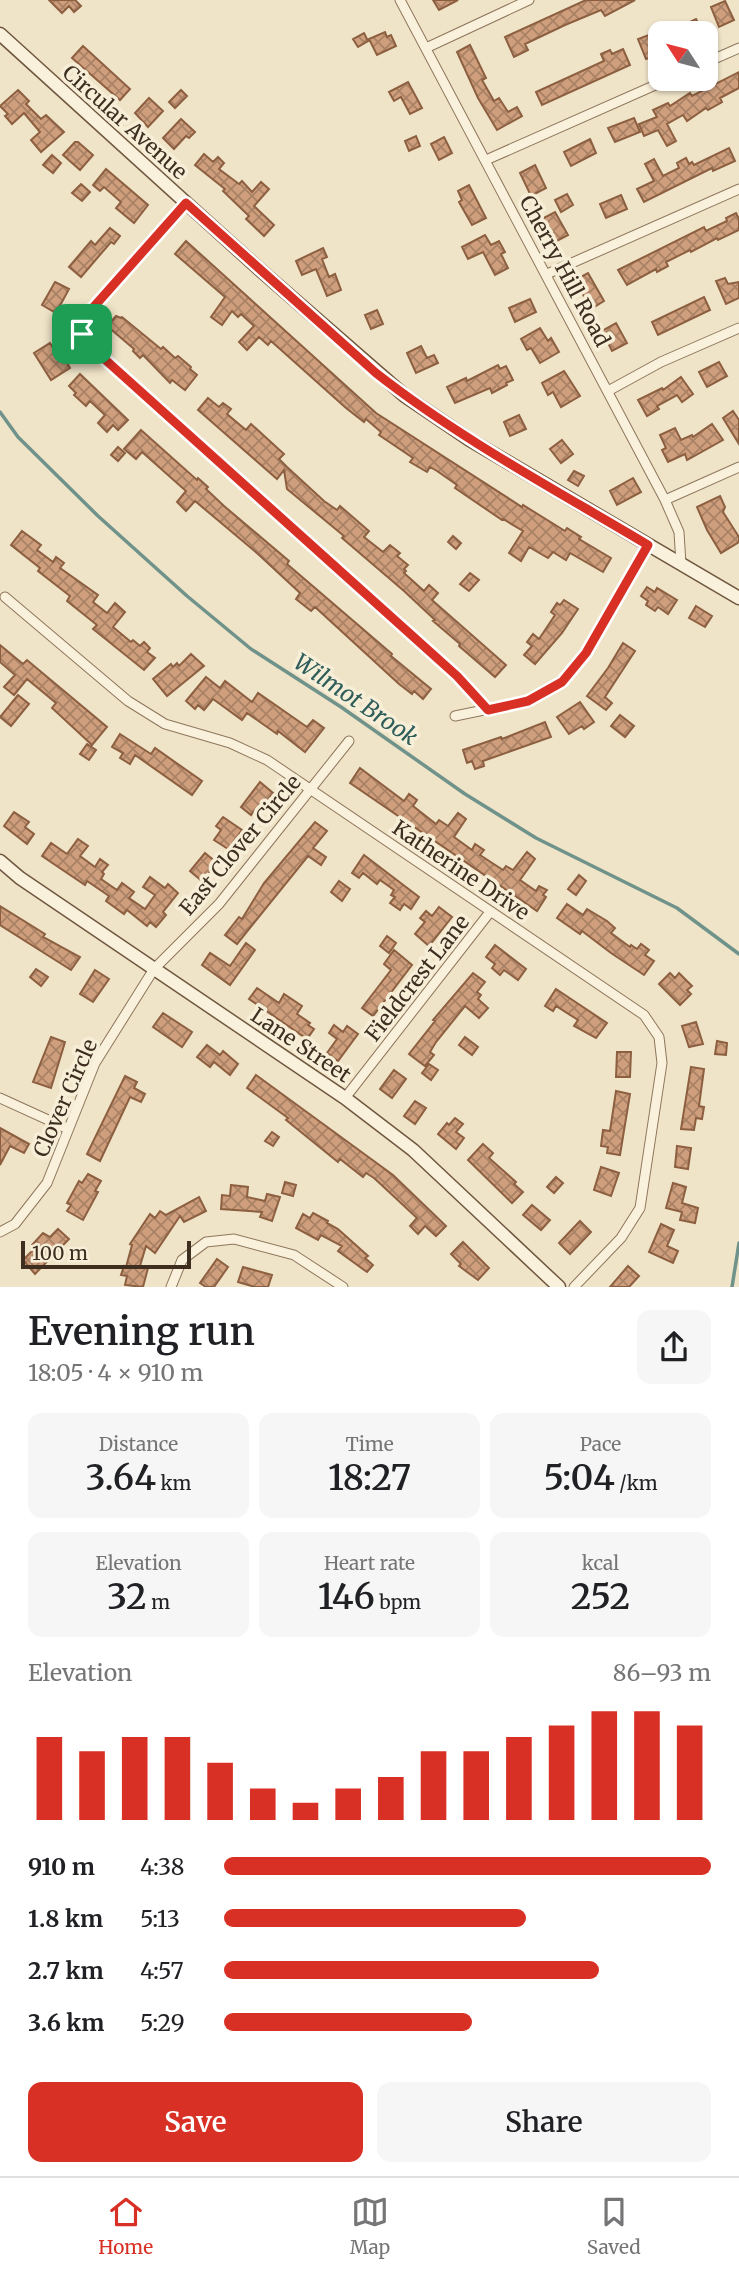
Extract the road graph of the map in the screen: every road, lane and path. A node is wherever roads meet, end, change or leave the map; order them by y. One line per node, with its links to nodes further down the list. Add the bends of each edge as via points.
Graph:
1 (400, 0): 4 (street, Cherry Hill Road)
2 (529, 0): 4 (street)
3 (0, 34): 10 (main road, Circular Avenue)
4 (426, 48): 8 (street, Cherry Hill Road)
5 (739, 48): 6 (street)
6 (718, 57)
7 (648, 88): 8 (street)
8 (486, 160): 11 (street, Cherry Hill Road)
9 (739, 189): 11 (street)
10 (186, 203): 16 (main road, Circular Avenue, via 405,396 470,440); 20 (street, via 83,319 82,334 457,676)
11 (547, 274): 13 (street, Cherry Hill Road)
12 (739, 328): 13 (street)
13 (608, 391): 15 (street, Cherry Hill Road)
14 (739, 467): 15 (street)
15 (665, 500): 17 (street, Cherry Hill Road, via 679,531)
16 (648, 545): 17 (main road, Circular Avenue); 20 (street, via 586,653 562,682 528,701)
17 (681, 564): 19 (main road, Circular Avenue)
18 (5, 597): 23 (street, Katherine Drive, via 128,701 165,724 230,743 267,760)
19 (739, 598)
20 (488, 710): 21 (street)
21 (455, 716)
22 (349, 741): 23 (street, East Clover Circle)
23 (311, 788): 25 (street, Katherine Drive); 26 (street, East Clover Circle, via 219,904)
24 (0, 861): 26 (main road, Lane Street)
25 (491, 912): 28 (street, Fieldcrest Lane); 34 (street, Katherine Drive, via 644,1015 659,1037 662,1063 640,1208 621,1238)
26 (154, 969): 28 (main road, Lane Street); 29 (street, Clover Circle, via 95,1063)
27 (0, 1098): 29 (street)
28 (345, 1098): 33 (main road, Lane Street, via 413,1150)
29 (68, 1129): 30 (street, Clover Circle, via 47,1183 15,1224)
30 (0, 1232)
31 (171, 1287): 32 (street, via 181,1260 206,1242 234,1239 295,1255)
32 (343, 1287)
33 (559, 1287)
34 (574, 1287)

